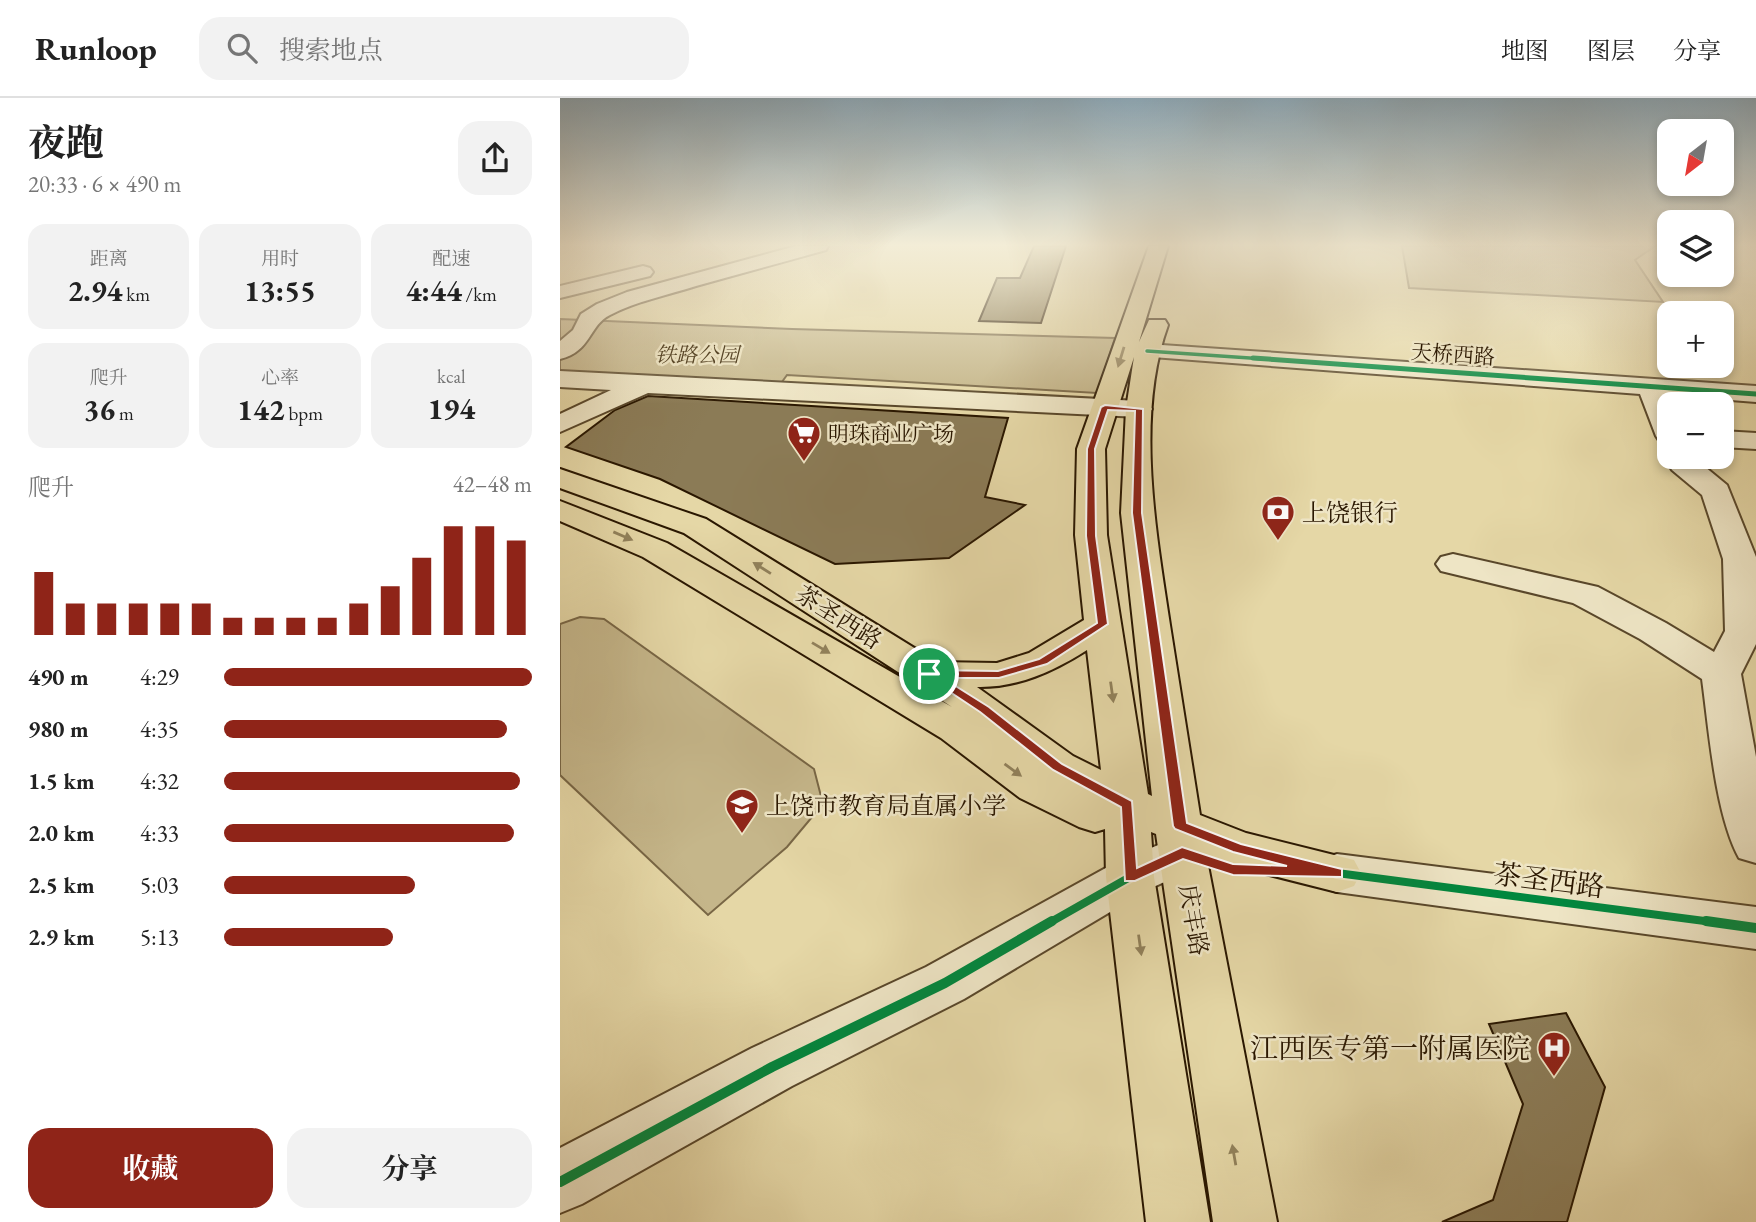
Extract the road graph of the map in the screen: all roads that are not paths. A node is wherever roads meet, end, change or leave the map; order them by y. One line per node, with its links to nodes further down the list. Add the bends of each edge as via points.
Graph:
1 (631, 298): 5 (street, via 588,320 574,343)
2 (1148, 298): 11 (main road, one-way to 11)
3 (1167, 303): 4 (main road, 庆丰路)
4 (1147, 351): 8 (street, 天桥西路); 11 (main road, 庆丰路)
5 (560, 352)
6 (560, 379): 7 (street)
7 (644, 385): 11 (street); 12 (street)
8 (1650, 386): 9 (street, 天桥西路); 10 (street)
9 (1756, 394)
10 (1657, 404)
11 (1122, 408): 21 (main road, via 1091,449 1091,536); 26 (main road, 庆丰路)
12 (560, 424)
13 (1734, 440): 14 (street)
14 (1756, 441)
15 (1688, 469): 18 (street)
16 (560, 478): 22 (main road, 茶圣西路, one-way to 16, via 695,526)
17 (560, 510): 25 (main road, 茶圣西路, one-way to 25, via 654,550 956,728 1036,787)
18 (1740, 519): 20 (street, via 1740,559)
19 (1453, 564): 23 (street, via 1585,595)
20 (1749, 610): 23 (street, via 1744,631)
21 (1103, 624): 22 (main road, via 1043,662 999,675); 25 (main road, one-way to 25)
22 (929, 674): 25 (main road, 茶圣西路, via 985,709 1058,767)
23 (1721, 674): 24 (street)
24 (1742, 718): 27 (street, via 1737,773)
25 (1129, 837): 26 (street); 30 (street, via 945,983 772,1067); 31 (main road, one-way to 31)
26 (1181, 839): 28 (main road, 茶圣西路); 32 (main road, 庆丰路, one-way to 26)
27 (1756, 845)
28 (1337, 873): 29 (street, 茶圣西路)
29 (1756, 928)
30 (560, 1182)
31 (1178, 1222)
32 (1245, 1222)

